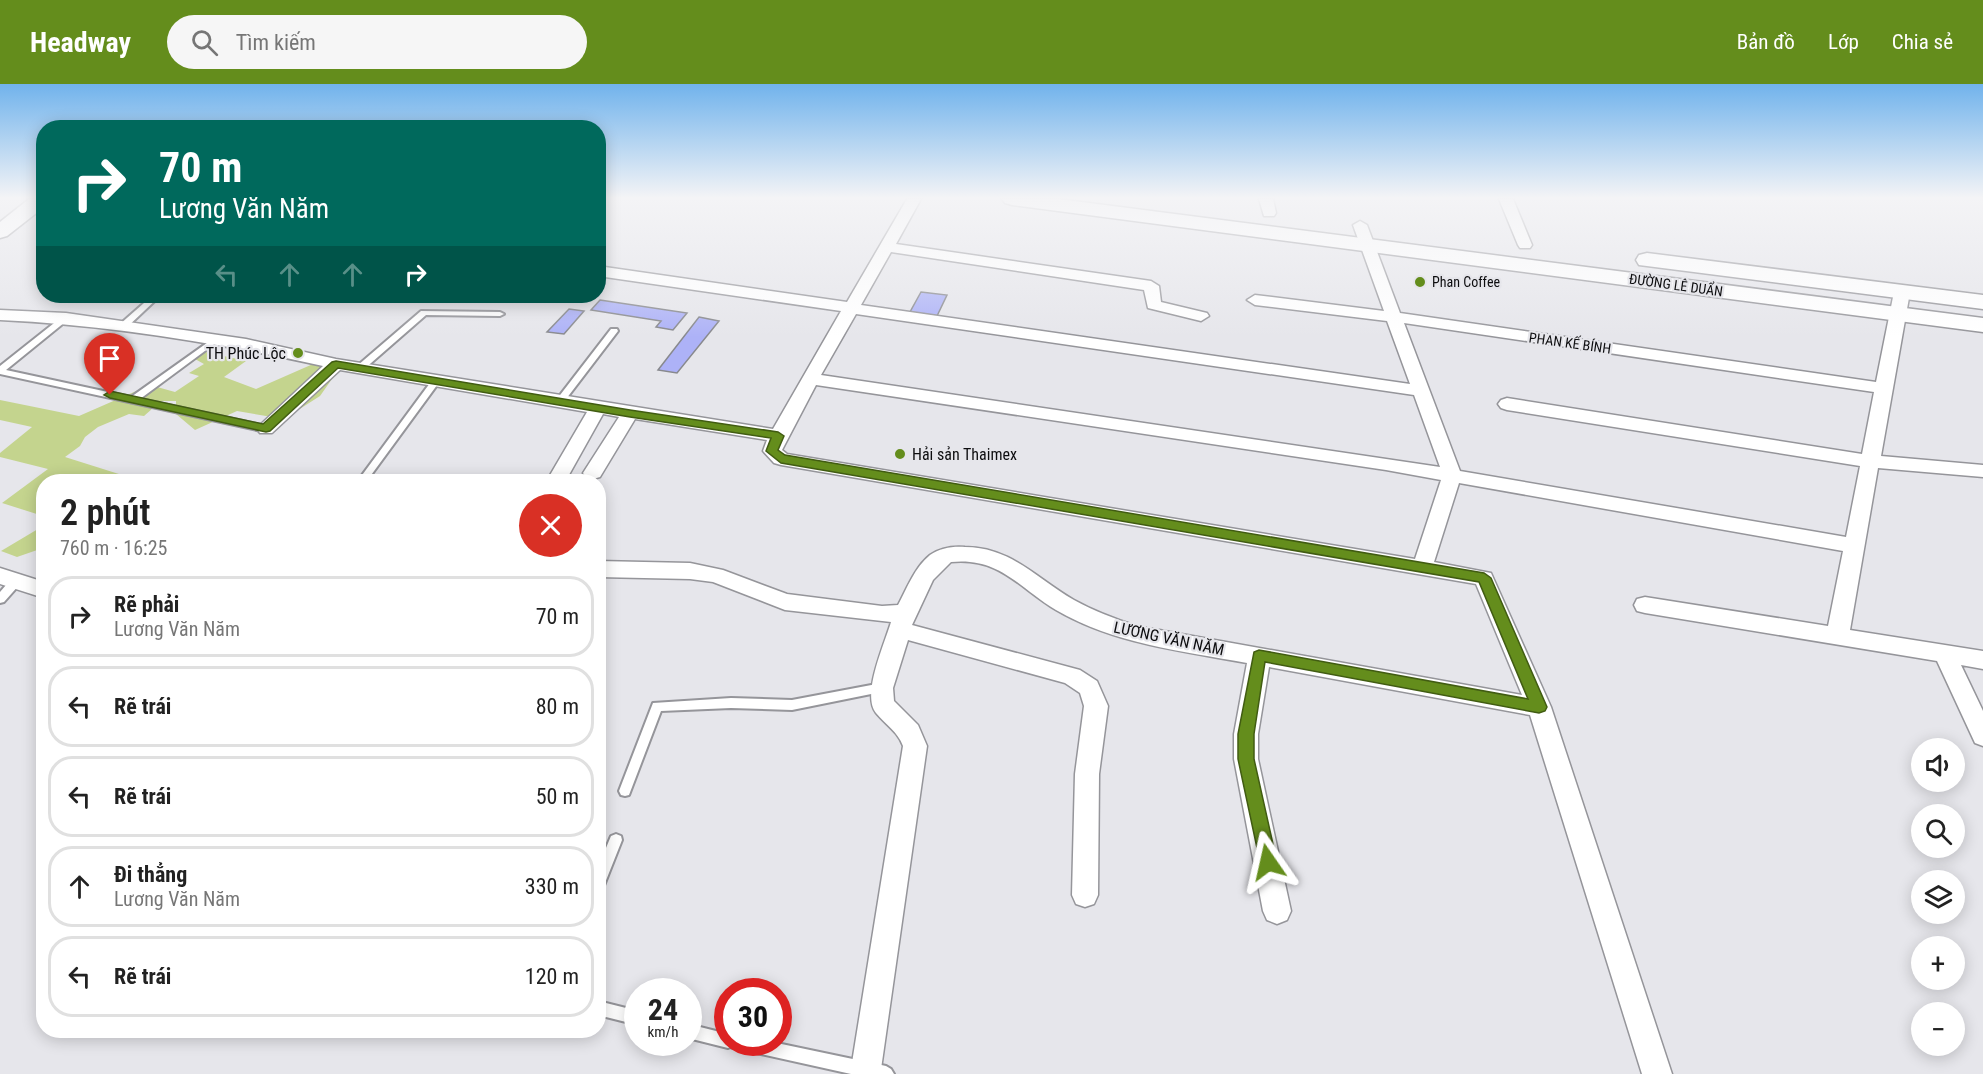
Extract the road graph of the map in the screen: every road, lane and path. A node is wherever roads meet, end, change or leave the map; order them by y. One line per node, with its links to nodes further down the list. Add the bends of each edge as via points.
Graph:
1 (1368, 245): 17 (street)
2 (1438, 245): 15 (main road, ĐƯỜNG LÊ DUẨN)
3 (1527, 245): 5 (main road, ĐƯỜNG LÊ DUẨN)
4 (886, 247): 12 (street); 16 (street, via 1151,286 1154,305)
5 (1549, 248)
6 (1631, 258): 8 (main road, ĐƯỜNG LÊ DUẨN)
7 (606, 272): 12 (street)
8 (1902, 292): 10 (main road, ĐƯỜNG LÊ DUẨN); 15 (street)
9 (1255, 300): 17 (street, PHAN KẾ BÍNH)
10 (1983, 302)
11 (148, 303): 20 (lane)
12 (851, 308): 26 (street); 29 (street)
13 (500, 314): 24 (lane, via 424,313)
14 (0, 315): 18 (street)
15 (1898, 315): 19 (main road, ĐƯỜNG LÊ DUẨN); 28 (street)
16 (1201, 316)
17 (1394, 317): 28 (street, PHAN KẾ BÍNH); 29 (street)
18 (66, 318): 20 (street); 25 (lane)
19 (1983, 325)
20 (122, 327): 22 (street)
21 (614, 331): 31 (lane)
22 (214, 340): 23 (street); 30 (lane)
23 (336, 364): 24 (street); 35 (street)
24 (360, 368): 27 (street)
25 (0, 370): 30 (lane)
26 (811, 379): 36 (street); 42 (street)
27 (436, 381): 31 (street); 40 (lane)
28 (1884, 388): 37 (street)
29 (1421, 391): 42 (street)
30 (132, 400): 35 (lane)
31 (560, 401): 33 (street)
32 (1507, 404): 37 (street)
33 (598, 408): 34 (street); 41 (street)
34 (630, 414): 36 (street); 39 (street)
35 (266, 429)
36 (778, 436): 44 (street, via 772,451 781,459)
37 (1870, 461): 38 (street); 43 (street)
38 (1983, 471)
39 (593, 473)
40 (367, 474)
41 (560, 474)
42 (1452, 475): 43 (street); 44 (street)
43 (1854, 546): 51 (street)
44 (1422, 568): 56 (street, via 1484,578)
45 (606, 569): 50 (street, via 716,575 785,602 882,614)
46 (8, 579): 47 (street); 48 (lane)
47 (36, 588)
48 (0, 599)
49 (1645, 605): 51 (street)
50 (902, 622): 53 (street, LƯƠNG VĂN NĂM, via 930,567 944,556 989,556 1006,562 1062,604 1096,622 1137,634); 55 (street, LƯƠNG VĂN NĂM); 61 (street, via 1072,676 1089,687 1096,706 1087,774)
51 (1837, 638): 52 (street)
52 (1944, 653): 54 (street); 57 (street)
53 (1259, 656): 56 (street, LƯƠNG VĂN NĂM); 62 (street, via 1246,734 1246,759)
54 (1983, 660)
55 (882, 688): 58 (lane, via 792,705 657,706); 66 (street, via 883,705 910,732 915,746)
56 (1539, 707): 67 (street)
57 (1983, 736)
58 (626, 791)
59 (616, 840): 60 (lane)
60 (606, 864)
61 (1085, 895)
62 (1277, 911)
63 (606, 1010): 64 (lane)
64 (624, 1014)
65 (792, 1054): 66 (lane)
66 (876, 1072)
67 (1657, 1074)

